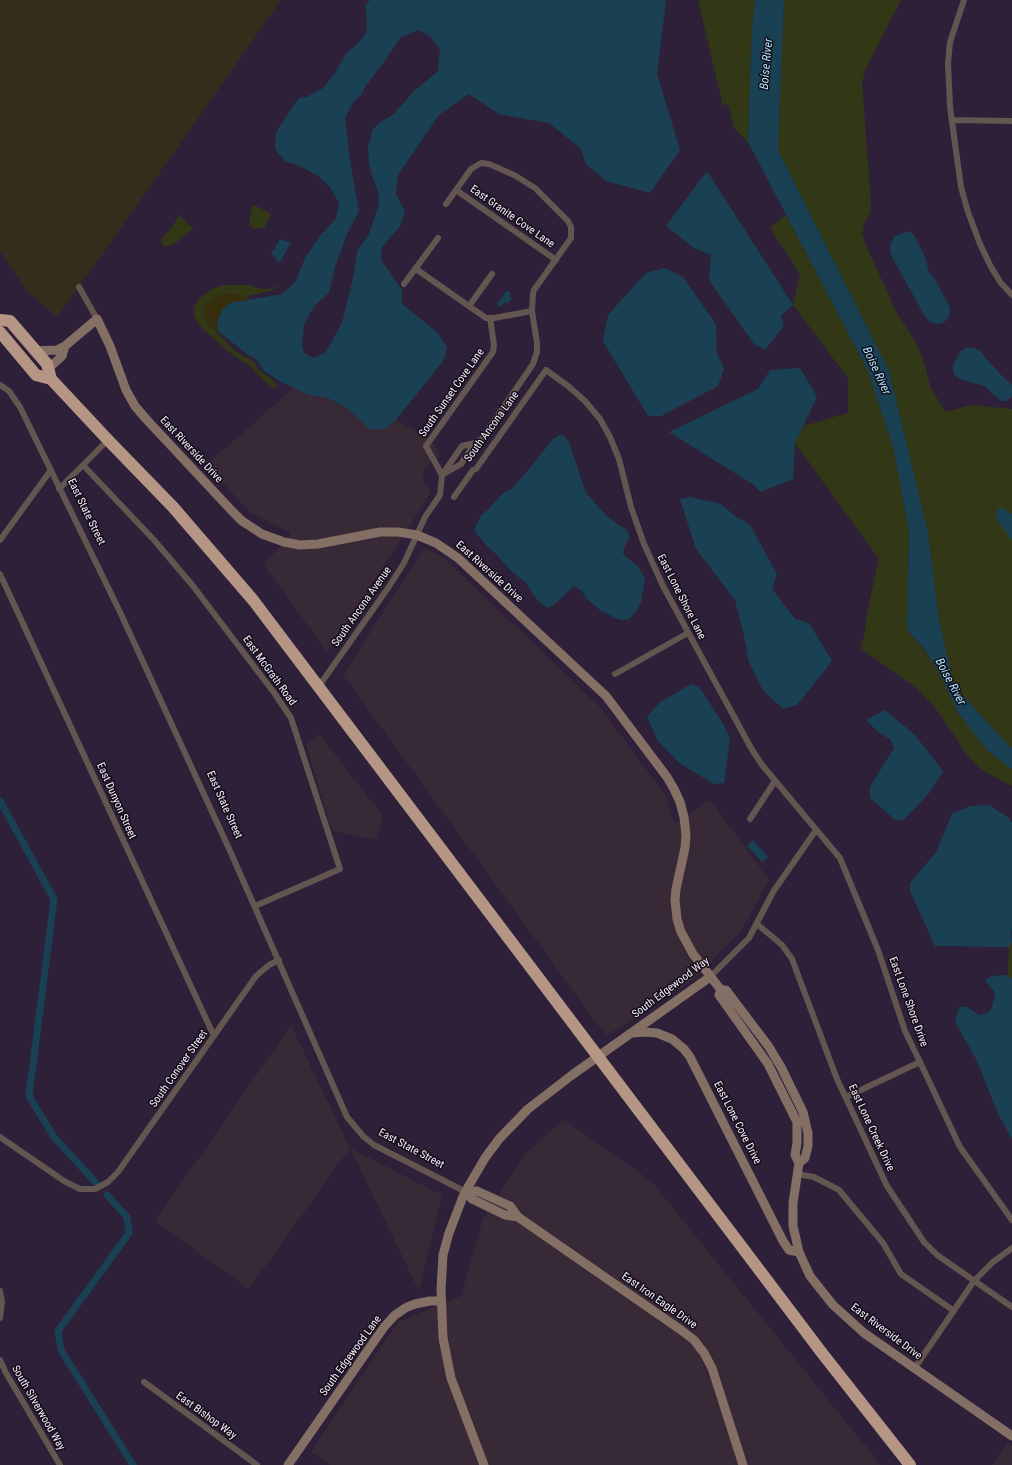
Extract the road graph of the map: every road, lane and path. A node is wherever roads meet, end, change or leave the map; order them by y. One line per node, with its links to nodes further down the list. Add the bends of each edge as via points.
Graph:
1 (964, 0): 2 (street, via 950,42 948,81)
2 (952, 120): 3 (street); 12 (street, via 961,187 968,212 991,267)
3 (1012, 121)
4 (456, 190): 5 (street); 7 (street, East Granite Cove Lane); 7 (street, via 471,169 481,163 489,164 525,181 572,227 571,238)
5 (446, 204)
6 (438, 238): 8 (street)
7 (556, 260): 14 (street, via 534,290)
8 (416, 270): 10 (street); 13 (street)
9 (492, 274): 13 (street)
10 (404, 284)
11 (79, 287): 16 (street, East Riverside Drive)
12 (1012, 296)
13 (469, 306): 15 (street)
14 (532, 311): 15 (street); 25 (street, via 537,343 533,364 481,440)
15 (490, 318): 28 (street, South Sunset Cove Lane, via 493,352 426,446)
16 (97, 319): 19 (street); 31 (street, East Riverside Drive, via 135,406 232,511 253,529 272,539 300,545 380,532)
17 (0, 320): 20 (highway, via 10,322)
18 (0, 332): 22 (highway, via 36,375)
19 (65, 346): 20 (street, via 56,350); 22 (street, via 62,356)
20 (35, 351): 22 (highway, via 47,364)
21 (546, 370): 30 (street, South Ancona Lane); 34 (street, East Lone Shore Lane, via 585,401 600,419 610,437 644,544)
22 (49, 374): 24 (highway)
23 (1, 385): 27 (street, East State Street, via 10,391 20,407)
24 (108, 440): 26 (street); 36 (highway, via 173,507 240,583)
25 (475, 443): 28 (street, via 461,464); 28 (street, via 462,446)
26 (83, 465): 29 (street); 40 (street, East McGrath Road, via 154,540 193,586 291,718 340,869)
27 (51, 470): 29 (street, East State Street); 32 (street)
28 (442, 475): 31 (street, South Ancona Avenue, via 440,495)
29 (60, 489): 40 (street, East State Street, via 166,708)
30 (454, 497)
31 (416, 535): 36 (street, South Ancona Avenue, via 404,563 388,588); 43 (street, East Riverside Drive, via 436,543 458,558 606,696 667,778 680,802 686,835 676,889 677,919 690,948)
32 (0, 540)
33 (0, 574): 45 (street, East Dunyon Street)
34 (688, 633): 35 (street); 37 (street, East Lone Shore Lane, via 751,748)
35 (615, 674)
36 (319, 686): 46 (highway)
37 (776, 781): 38 (street); 39 (street, East Lone Shore Lane)
38 (750, 820)
39 (816, 830): 41 (street, South Edgewood Way, via 773,892); 47 (street, East Lone Shore Drive, via 840,858 878,950 905,1031)
40 (255, 906): 42 (street, East State Street)
41 (757, 924): 43 (street, South Edgewood Way, via 749,938); 48 (street, East Lone Creek Drive, via 782,945 792,959)
42 (279, 960): 45 (street, South Conover Street, via 256,976); 51 (street, East State Street, via 334,1090 355,1128 374,1145)
43 (710, 977): 44 (street, South Edgewood Way); 50 (street, East Riverside Drive, via 721,990 726,990 769,1047 803,1112 808,1146 805,1158 799,1163)
44 (632, 1033): 46 (street, South Edgewood Way); 54 (street, East Lone Cove Drive, via 644,1032 672,1038 684,1049 788,1250)
45 (214, 1036): 49 (street, South Conover Street, via 118,1172 108,1182 95,1189 80,1189 64,1181)
46 (599, 1057): 51 (street, via 542,1098 511,1126 485,1158); 70 (highway)
47 (920, 1062): 48 (street); 52 (street, East Lone Shore Drive, via 960,1146)
48 (846, 1097): 55 (street, East Lone Creek Drive, via 887,1186 924,1242 937,1255)
49 (0, 1137)
50 (797, 1174): 54 (street, East Riverside Drive, via 792,1214); 59 (street, via 814,1177 839,1190 883,1243 901,1274)
51 (466, 1192): 57 (street, via 451,1226 443,1255); 69 (street, East Iron Eagle Drive, via 472,1199 505,1215 518,1217 694,1340 712,1368)
52 (1012, 1220)
53 (1012, 1248): 55 (street)
54 (799, 1252): 62 (street, East Riverside Drive, via 810,1276 844,1316)
55 (974, 1281): 58 (street, East Lone Creek Drive); 59 (street)
56 (0, 1291): 60 (street)
57 (441, 1301): 67 (street, South Edgewood Lane, via 415,1304 395,1315); 68 (street, via 443,1338 451,1378)
58 (1012, 1307)
59 (954, 1311): 62 (street)
60 (0, 1318)
61 (0, 1360): 65 (street, South Silverwood Way)
62 (914, 1369): 64 (street, East Riverside Drive)
63 (144, 1382): 66 (street, East Bishop Way)
64 (1012, 1436)
65 (60, 1465)
66 (257, 1465)
67 (288, 1465)
68 (484, 1465)
69 (743, 1465)
70 (910, 1465)

